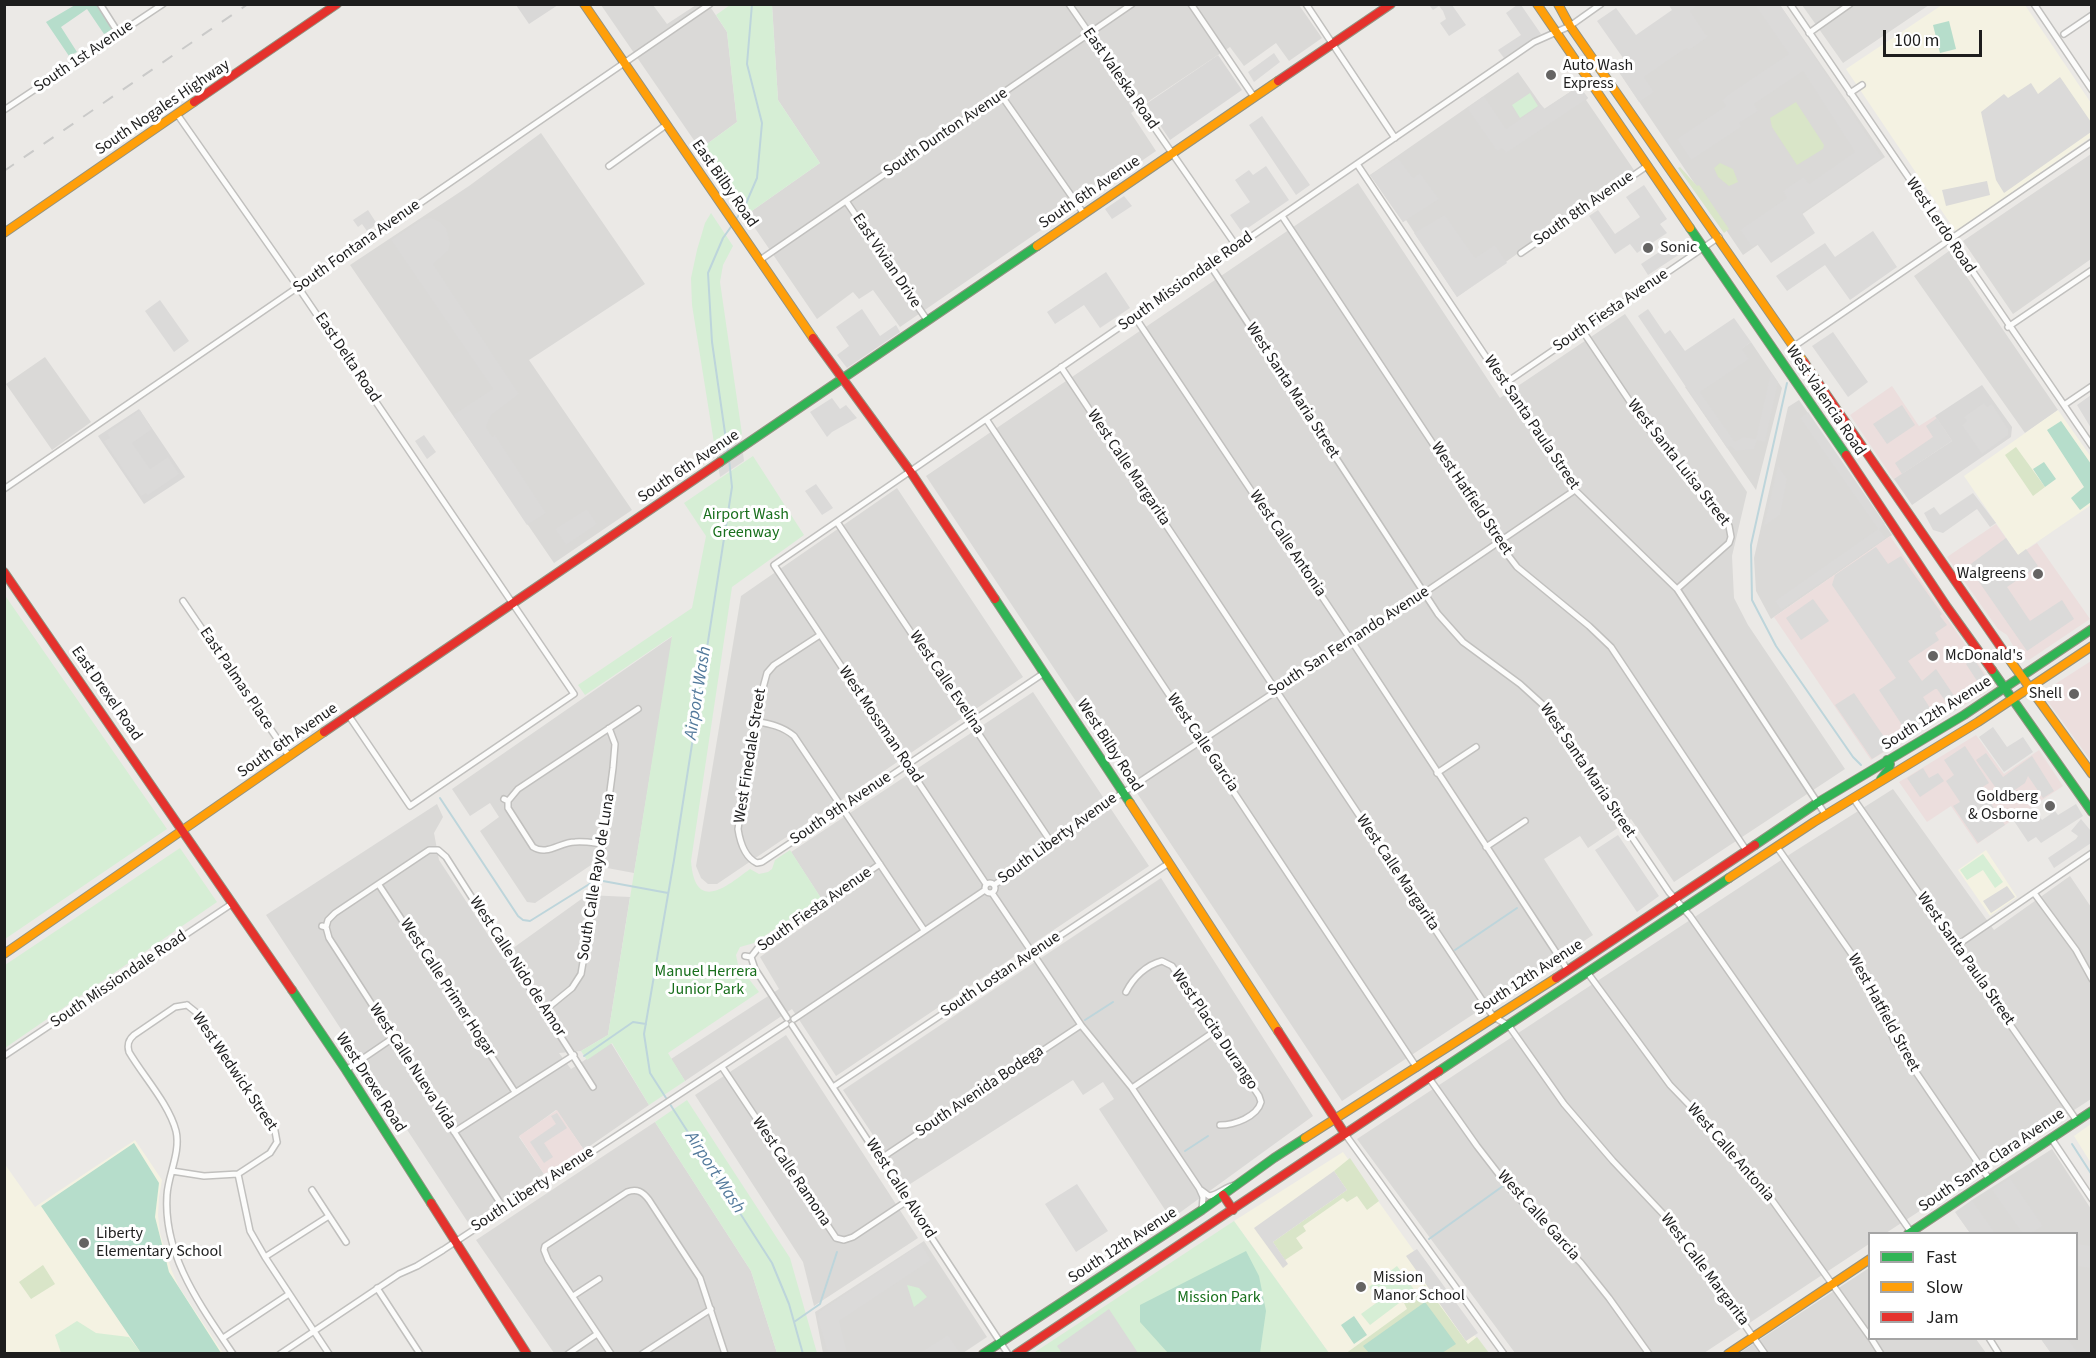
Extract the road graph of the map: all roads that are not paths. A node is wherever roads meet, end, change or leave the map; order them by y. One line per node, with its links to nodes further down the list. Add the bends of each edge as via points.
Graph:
1 (100, 4): 21 (street)
2 (163, 4): 21 (street, South 1st Avenue)
3 (338, 4): 32 (main road, South Nogales Highway)
4 (584, 4): 25 (main road, East Bilby Road)
5 (710, 4): 25 (street, South Fontana Avenue)
6 (1069, 4): 22 (street, East Valeska Road)
7 (1132, 4): 22 (street, South Dunton Avenue)
8 (1191, 4): 30 (street)
9 (1306, 4): 24 (street)
10 (1391, 4): 24 (main road, South 6th Avenue)
11 (1537, 4): 19 (main road, West Valencia Road)
12 (1558, 4): 18 (main road, West Valencia Road)
13 (1601, 4): 18 (street, South Missiondale Road)
14 (1790, 4): 20 (street, West Lerdo Road)
15 (1850, 4): 20 (street)
16 (2034, 4): 27 (street)
17 (2091, 15): 23 (street)
18 (1570, 26): 19 (street, South Missiondale Road); 44 (main road, West Valencia Road)
19 (1554, 32): 34 (street, South Missiondale Road); 39 (main road, West Valencia Road)
20 (1809, 33): 28 (street, West Lerdo Road)
21 (119, 34): 31 (street, South 1st Avenue)
22 (1089, 34): 29 (street, South Dunton Avenue); 36 (street, East Valeska Road)
23 (2064, 34)
24 (1334, 45): 30 (main road, South 6th Avenue); 34 (street)
25 (624, 62): 33 (main road, East Bilby Road); 52 (street, South Fontana Avenue)
26 (1862, 85): 28 (street)
27 (2091, 90)
28 (1850, 93): 45 (street, West Lerdo Road)
29 (1001, 95): 40 (street, South Dunton Avenue); 41 (street)
30 (1254, 97): 36 (main road, South 6th Avenue)
31 (4, 110)
32 (177, 114): 43 (main road, South Nogales Highway); 52 (street, East Delta Road)
33 (666, 125): 38 (street); 49 (main road, East Bilby Road)
34 (1395, 138): 37 (street, South Missiondale Road)
35 (2091, 142): 45 (street)
36 (1172, 153): 41 (main road, South 6th Avenue); 46 (street, East Valeska Road)
37 (1357, 164): 42 (street, South Missiondale Road); 61 (street, West Santa Paula Street)
38 (609, 166)
39 (1647, 166): 47 (main road, West Valencia Road); 48 (street, South 8th Avenue)
40 (846, 201): 49 (street, South Dunton Avenue); 54 (street, East Vivian Drive)
41 (1084, 214): 54 (main road, South 6th Avenue)
42 (1282, 216): 46 (street, South Missiondale Road); 72 (street, West Hatfield Street)
43 (4, 233)
44 (1719, 237): 47 (street, South Fiesta Avenue); 57 (main road, West Valencia Road)
45 (1950, 240): 55 (street, West Lerdo Road); 57 (street)
46 (1237, 247): 50 (street, South Missiondale Road)
47 (1704, 248): 56 (street, South Fiesta Avenue); 58 (main road, West Valencia Road)
48 (1521, 253)
49 (760, 261): 60 (main road, East Bilby Road)
50 (1210, 265): 53 (street, South Missiondale Road); 76 (street, West Santa Maria Street)
51 (2091, 270): 55 (street)
52 (298, 287): 67 (street, South Fontana Avenue); 78 (street, East Delta Road)
53 (1135, 317): 59 (street, South Missiondale Road); 81 (street, West Calle Antonia)
54 (927, 320): 60 (main road, South 6th Avenue)
55 (2008, 327): 63 (street, West Lerdo Road)
56 (1582, 330): 61 (street, South Fiesta Avenue); 75 (street, West Santa Luisa Street, via 1647,427 1727,522 1731,537 1725,548)
57 (1793, 347): 58 (main road); 69 (main road, West Valencia Road)
58 (1779, 357): 71 (main road, West Valencia Road)
59 (1061, 367): 64 (street, South Missiondale Road); 87 (street, West Calle Margarita)
60 (842, 379): 66 (main road, West Bilby Road); 78 (main road, South 6th Avenue)
61 (1504, 384): 68 (street, West Santa Paula Street)
62 (2091, 386): 63 (street)
63 (2064, 405): 65 (street, West Lerdo Road)
64 (986, 419): 66 (street, South Missiondale Road); 94 (street, West Calle Garcia)
65 (2091, 446)
66 (910, 471): 70 (street, South Missiondale Road); 83 (main road, West Bilby Road)
67 (4, 489)
68 (1575, 490): 72 (street, South San Fernando Avenue); 75 (street, West Santa Paula Street)
69 (1908, 515): 71 (main road); 84 (main road, West Valencia Road)
70 (837, 522): 73 (street, South Missiondale Road); 92 (street, West Calle Evelina)
71 (1894, 525): 85 (main road, West Valencia Road)
72 (1498, 542): 76 (street, South San Fernando Avenue); 114 (street, West Hatfield Street, via 1517,567 1611,647)
73 (774, 565): 80 (street, West Mossman Road)
74 (4, 572): 109 (main road, East Drexel Road)
75 (1677, 589): 104 (street, West Santa Paula Street)
76 (1424, 593): 81 (street, South San Fernando Avenue); 124 (street, West Santa Maria Street, via 1463,642 1542,704)
77 (183, 601): 96 (street, East Palmas Place)
78 (513, 603): 90 (main road, South 6th Avenue); 90 (street, East Delta Road, via 574,694 410,806)
79 (2091, 629): 84 (main road, South 12th Avenue)
80 (820, 635): 91 (street, West Finedale Street, via 767,673); 98 (street, West Mossman Road)
81 (1351, 640): 87 (street, South San Fernando Avenue); 99 (street, West Calle Antonia)
82 (2091, 646): 86 (main road, South 12th Avenue)
83 (1044, 673): 92 (street, South 9th Avenue); 102 (main road, West Bilby Road)
84 (2022, 676): 85 (main road, South 12th Avenue); 86 (main road, West Valencia Road)
85 (2004, 687): 88 (main road, West Valencia Road); 97 (main road, South 12th Avenue)
86 (2030, 688): 88 (main road, South 12th Avenue); 100 (main road, West Valencia Road)
87 (1276, 690): 94 (street, South San Fernando Avenue); 139 (street, West Calle Margarita)
88 (2013, 700): 101 (main road, South 12th Avenue); 106 (main road, West Valencia Road)
89 (638, 709): 93 (street)
90 (349, 716): 96 (main road, South 6th Avenue)
91 (754, 721): 105 (street, via 776,725 794,736); 117 (street, West Finedale Street, via 738,829 742,846)
92 (972, 722): 98 (street, South 9th Avenue); 111 (street, West Calle Evelina)
93 (609, 728): 110 (street, South Calle Rayo de Luna, via 615,744); 110 (street, via 506,800 537,851 573,842)
94 (1200, 741): 102 (street, South San Fernando Avenue); 150 (street, West Calle Garcia)
95 (1476, 747): 99 (street)
96 (289, 756): 109 (main road, South 6th Avenue)
97 (1887, 760): 101 (main road, via 1889,769); 104 (main road, South 12th Avenue)
98 (906, 765): 105 (street, South 9th Avenue); 121 (street, West Mossman Road)
99 (1437, 773): 112 (street, West Calle Antonia)
100 (2091, 774)
101 (1878, 783): 103 (main road, South 12th Avenue)
102 (1123, 792): 111 (street, South Liberty Avenue); 116 (main road, West Bilby Road)
103 (1853, 798): 107 (main road, South 12th Avenue); 128 (street, West Santa Paula Street)
104 (1818, 803): 107 (street, West Santa Paula Street); 114 (main road, South 12th Avenue)
105 (843, 808): 117 (street, South 9th Avenue); 118 (street)
106 (2091, 813)
107 (1825, 814): 113 (main road, South 12th Avenue)
108 (1525, 822): 112 (street)
109 (184, 831): 125 (main road, West Drexel Road); 129 (main road, South 6th Avenue)
110 (603, 844): 138 (street, South Calle Rayo de Luna, via 581,974 572,988)
111 (1053, 846): 120 (street, South Liberty Avenue)
112 (1486, 847): 132 (street, West Calle Antonia)
113 (1777, 847): 126 (main road, South 12th Avenue); 167 (street, West Hatfield Street, via 1853,956 1894,1040)
114 (1746, 850): 124 (main road, South 12th Avenue)
115 (2091, 853): 123 (street)
116 (1169, 863): 130 (street, South Lostan Avenue); 158 (main road, West Bilby Road)
117 (760, 864)
118 (880, 864): 127 (street); 131 (street, South Fiesta Avenue)
119 (379, 885): 138 (street, West Calle Nido de Amor, via 429,850 438,850); 144 (street, West Calle Nueva Vida, via 335,914 324,926); 156 (street, West Calle Primer Hogar)
120 (994, 885): 121 (street); 122 (street)
121 (986, 887): 122 (street); 127 (street, South Liberty Avenue)
122 (992, 893): 130 (street)
123 (2034, 893): 128 (street); 134 (street)
124 (1673, 898): 126 (street, West Santa Maria Street); 132 (main road, South 12th Avenue)
125 (232, 903): 148 (street, South Missiondale Road); 151 (main road, West Drexel Road)
126 (1684, 908): 133 (main road, South 12th Avenue); 178 (street, West Santa Maria Street)
127 (924, 930): 140 (street, South Liberty Avenue)
128 (1956, 946): 159 (street, West Santa Paula Street)
129 (4, 954)
130 (1032, 954): 141 (street); 154 (street, South Lostan Avenue)
131 (748, 956): 140 (street, West Calle Alvord)
132 (1567, 969): 139 (main road, South 12th Avenue)
133 (1587, 972): 142 (main road, South 12th Avenue); 184 (street, West Calle Antonia, via 1670,1085 1762,1185)
134 (2091, 979)
135 (1126, 992): 143 (street, West Placita Durango, via 1132,979 1165,959)
136 (188, 998): 137 (street)
137 (187, 1005): 146 (street, via 175,1007 134,1035); 166 (street, West Wedwick Street, via 197,1013 280,1142)
138 (545, 1010): 147 (street, West Calle Nido de Amor)
139 (1494, 1017): 142 (street, West Calle Margarita); 150 (main road, South 12th Avenue)
140 (790, 1022): 149 (street, South Liberty Avenue); 154 (street, West Calle Alvord)
141 (1081, 1026): 155 (street); 164 (street, South Avenida Bodega)
142 (1509, 1026): 152 (main road, South 12th Avenue); 192 (street, West Calle Margarita, via 1564,1104 1699,1259)
143 (1215, 1031): 155 (street); 160 (street, West Placita Durango, via 1261,1102 1256,1112 1231,1125)
144 (393, 1038): 151 (street); 161 (street, West Calle Nueva Vida)
145 (119, 1043): 146 (street)
146 (128, 1044): 165 (street, via 129,1052 173,1122 177,1141)
147 (574, 1055): 153 (street, West Calle Nido de Amor); 156 (street)
148 (4, 1056)
149 (722, 1067): 173 (street, West Calle Ramona, via 839,1243); 174 (street, South Liberty Avenue)
150 (1417, 1068): 158 (main road, South 12th Avenue)
151 (346, 1070): 180 (main road, West Drexel Road)
152 (1429, 1078): 162 (main road, South 12th Avenue); 210 (street, West Calle Garcia, via 1511,1190 1581,1263)
153 (593, 1087)
154 (833, 1087): 164 (street, West Calle Alvord)
155 (1132, 1088): 169 (street)
156 (515, 1092): 161 (street)
157 (2091, 1111): 159 (main road, South Santa Clara Avenue)
158 (1335, 1118): 162 (main road, West Bilby Road); 168 (main road, South 12th Avenue)
159 (2077, 1121): 163 (main road, South Santa Clara Avenue)
160 (1220, 1125)
161 (453, 1132): 174 (street, West Calle Nueva Vida)
162 (1345, 1134): 176 (main road, South 12th Avenue); 209 (street)
163 (2051, 1138): 167 (main road, South Santa Clara Avenue); 172 (street)
164 (880, 1159): 173 (street, West Calle Alvord)
165 (172, 1171): 166 (street, via 204,1176); 193 (street, via 167,1194 169,1237 189,1286)
166 (238, 1174): 181 (street, via 250,1231)
167 (1989, 1179): 178 (main road, South Santa Clara Avenue)
168 (1236, 1185): 169 (street, via 1213,1196); 171 (main road, South 12th Avenue)
169 (1199, 1188): 175 (street)
170 (312, 1190): 177 (street)
171 (1222, 1195): 175 (main road, South 12th Avenue); 176 (main road)
172 (2091, 1199)
173 (907, 1201): 196 (street, West Calle Alvord)
174 (504, 1209): 180 (street, South Liberty Avenue)
175 (1202, 1210): 196 (main road, South 12th Avenue)
176 (1233, 1210): 208 (main road, South 12th Avenue)
177 (329, 1216): 179 (street); 181 (street)
178 (1912, 1232)
179 (346, 1242)
180 (456, 1242): 185 (street, South Liberty Avenue); 201 (main road, West Drexel Road)
181 (264, 1257): 186 (street)
182 (1868, 1260): 184 (main road)
183 (600, 1278): 187 (street)
184 (1832, 1284): 191 (street, West Calle Antonia); 192 (main road)
185 (377, 1288): 189 (street, South Liberty Avenue); 200 (street)
186 (289, 1294): 189 (street); 193 (street)
187 (573, 1296): 188 (street, via 548,1260 545,1246 627,1192 638,1190 649,1200 700,1278); 190 (street)
188 (711, 1309): 204 (street); 205 (street)
189 (314, 1330): 198 (street, South Liberty Avenue); 199 (street)
190 (597, 1334): 202 (street); 203 (street)
191 (1868, 1335)
192 (1753, 1337): 211 (main road); 212 (street, West Calle Margarita)
193 (223, 1338): 197 (street)
194 (1871, 1340): 213 (street, West Calle Antonia)
195 (1990, 1340): 214 (street)
196 (1000, 1342): 206 (main road, South 12th Avenue); 207 (street, West Calle Alvord)
197 (233, 1353)
198 (280, 1353)
199 (329, 1353)
200 (420, 1353)
201 (527, 1353)
202 (568, 1353)
203 (611, 1353)
204 (642, 1353)
205 (725, 1353)
206 (983, 1353)
207 (1008, 1353)
208 (1016, 1353)
209 (1504, 1353)
210 (1649, 1353)
211 (1728, 1353)
212 (1765, 1353)
213 (1881, 1353)
214 (1999, 1353)

